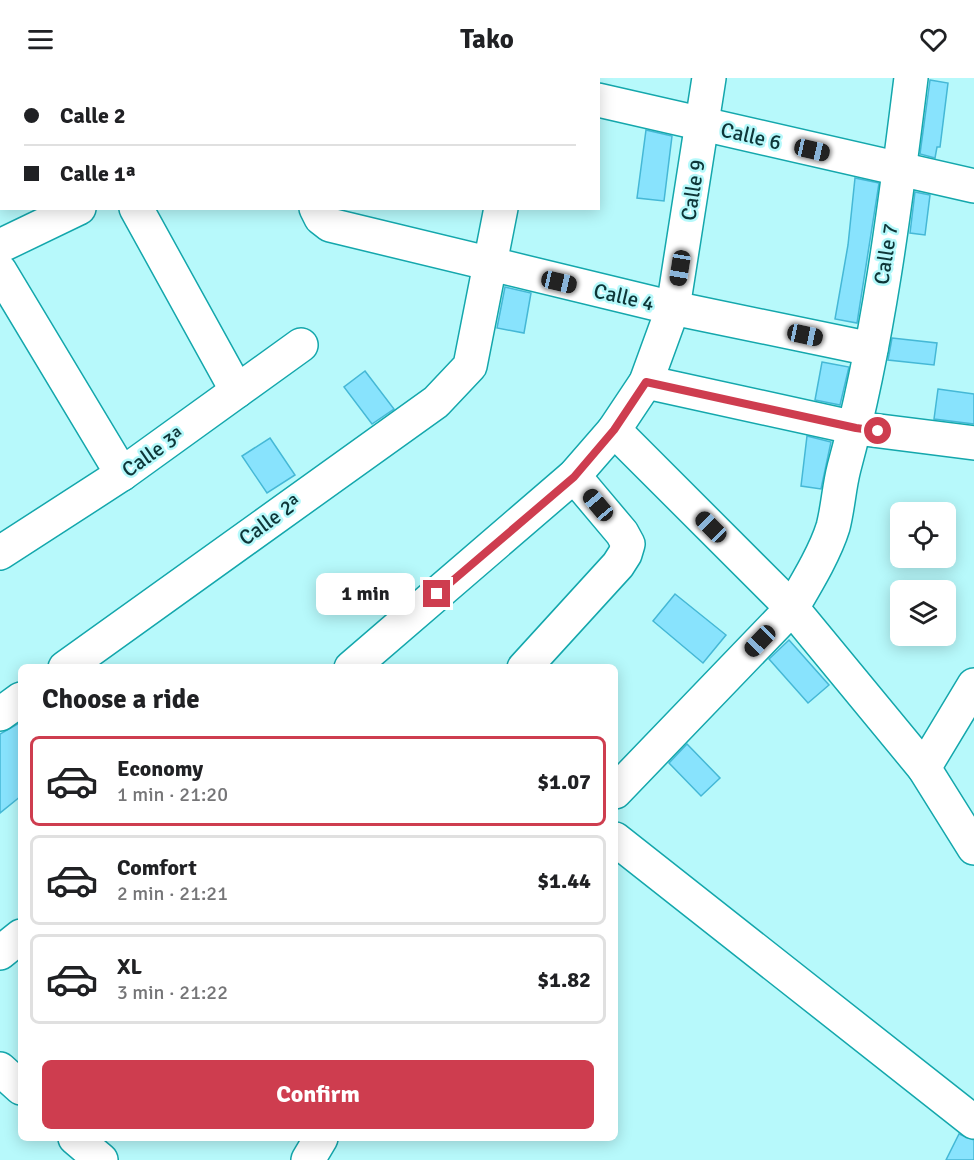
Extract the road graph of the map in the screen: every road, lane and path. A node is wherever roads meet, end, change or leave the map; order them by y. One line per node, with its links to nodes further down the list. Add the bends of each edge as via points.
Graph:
1 (709, 78): 4 (street, Calle 9)
2 (910, 78): 5 (street, Calle 7)
3 (600, 100): 4 (street, Calle 6)
4 (703, 125): 5 (street, Calle 6); 14 (street, Calle 9)
5 (900, 170): 6 (street, Calle 6); 16 (street, Calle 7)
6 (974, 186)
7 (76, 210): 11 (street)
8 (137, 210): 18 (street)
9 (317, 210): 12 (street, Calle 4, via 330,225)
10 (501, 210): 12 (street)
11 (0, 246)
12 (491, 266): 14 (street, Calle 4); 26 (street, Calle 2ª, via 470,366 436,402)
13 (0, 271): 22 (street)
14 (674, 309): 16 (street, Calle 4); 17 (street, Calle 9)
15 (301, 345): 18 (street, Calle 3ª)
16 (871, 349): 19 (street, Calle 7)
17 (646, 382): 19 (street); 20 (street, Calle 9)
18 (237, 391): 22 (street, Calle 3ª)
19 (856, 428): 21 (street); 25 (street, Calle 7, via 843,471 833,528)
20 (614, 430): 23 (street, Calle 9); 25 (street)
21 (974, 443)
22 (122, 474): 24 (street, Calle 3ª)
23 (574, 477): 27 (street, Calle 9); 28 (street, via 628,544 618,565)
24 (0, 553)
25 (792, 608): 32 (street); 33 (street, Calle 7)
26 (71, 664)
27 (356, 664)
28 (528, 664)
29 (974, 685): 32 (street)
30 (18, 701): 31 (street)
31 (0, 714)
32 (924, 768): 35 (street)
33 (618, 789)
34 (618, 841): 40 (street)
35 (974, 848)
36 (18, 938): 37 (street)
37 (0, 953)
38 (0, 1069): 39 (street)
39 (18, 1085)
40 (974, 1122)
41 (79, 1141): 43 (street)
42 (319, 1141): 44 (street)
43 (101, 1160)
44 (308, 1160)

